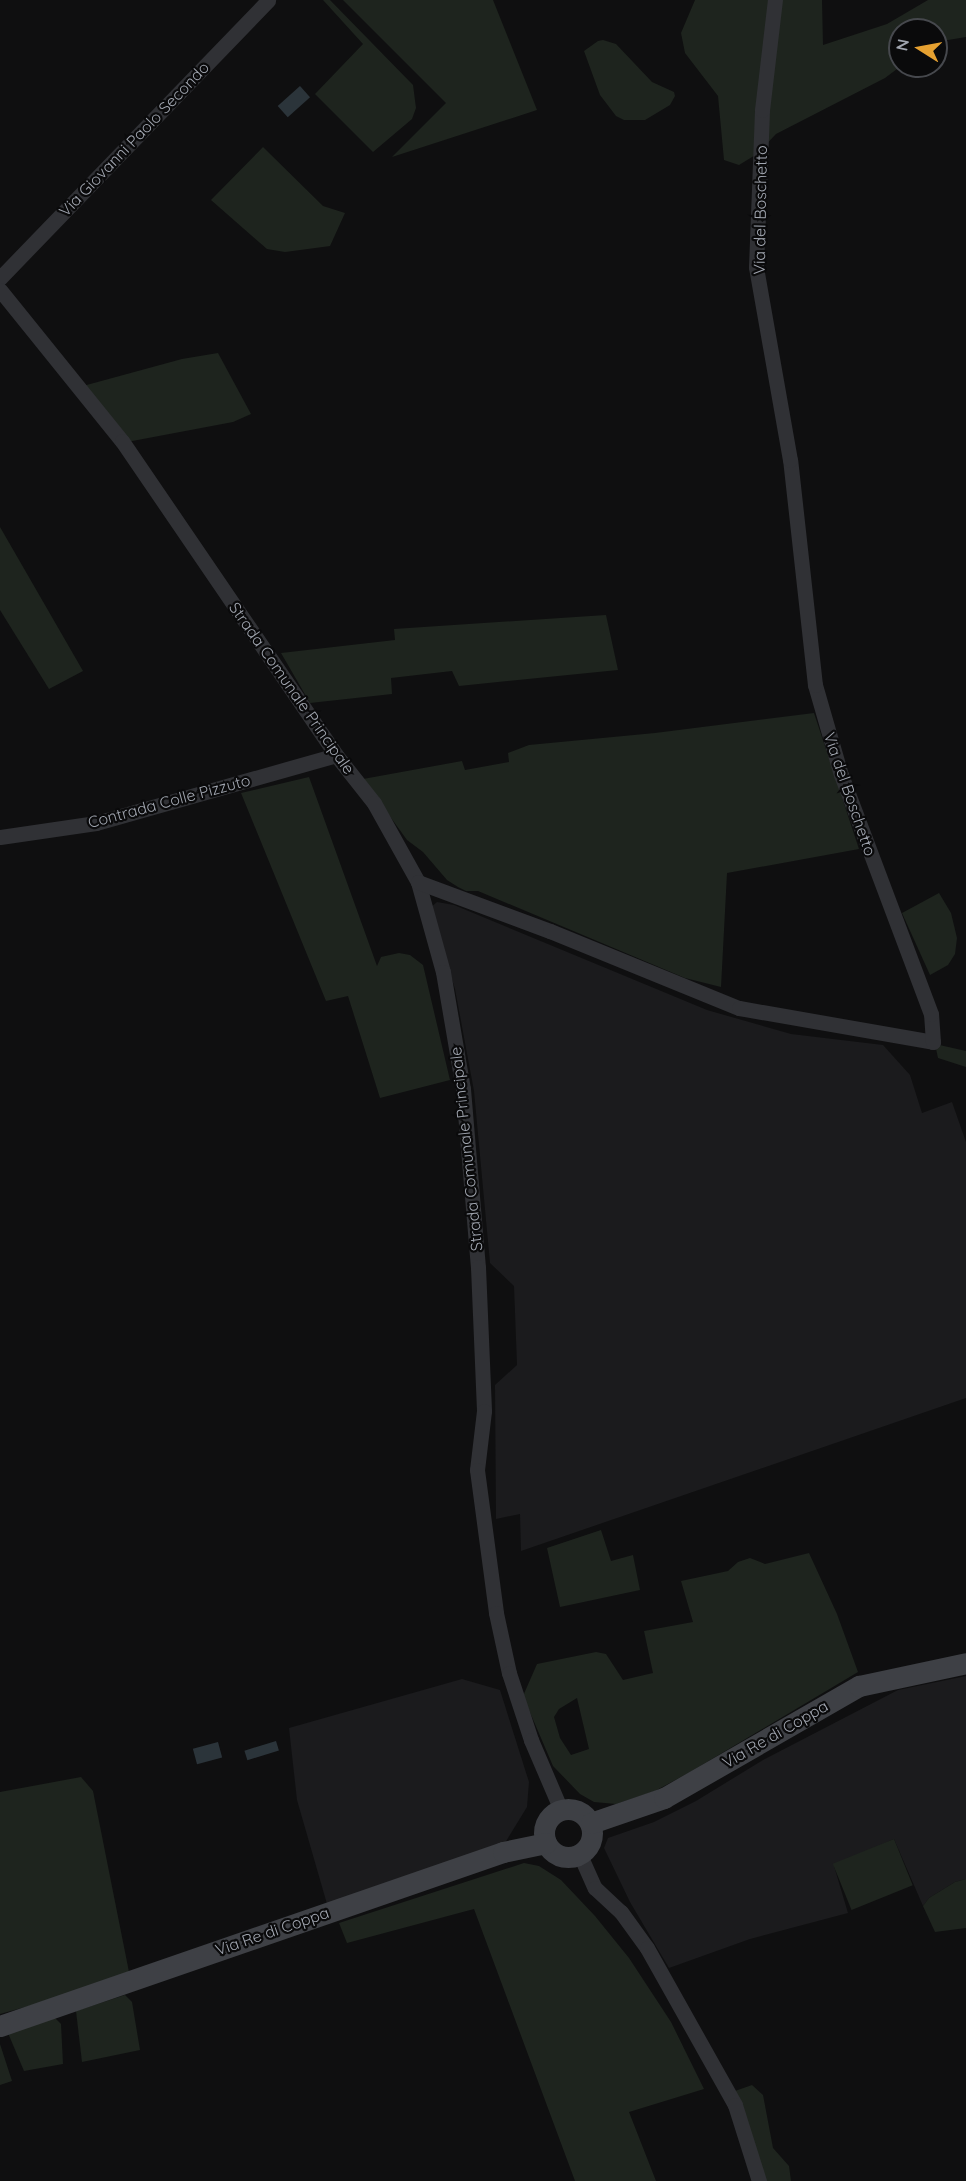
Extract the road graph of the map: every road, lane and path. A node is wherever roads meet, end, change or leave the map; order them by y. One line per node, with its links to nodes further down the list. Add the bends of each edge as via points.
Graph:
1 (268, 0): 3 (street, Via Giovanni Paolo Secondo)
2 (775, 0): 7 (street, Via del Boschetto, via 762,110 756,267 790,460 814,685 841,775 931,1014 933,1042 739,1008)
3 (0, 278)
4 (0, 290): 5 (street, Strada Comunale Principale, via 122,441)
5 (336, 755): 6 (street, Contrada Colle Pizzuto, via 96,823); 7 (street, Strada Comunale Principale, via 374,804)
6 (0, 837)
7 (418, 882): 9 (street, Strada Comunale Principale, via 443,972 463,1089 478,1267 484,1411 477,1470 496,1613 509,1673 531,1740)
8 (966, 1663): 10 (street, Via Re di Coppa, via 859,1686 664,1798)
9 (561, 1810): 10 (street, via 575,1809); 11 (street, via 545,1826)
10 (591, 1823): 12 (street, via 590,1845)
11 (546, 1843): 12 (street, via 561,1856); 13 (street, Via Re di Coppa, via 492,1856)
12 (580, 1855): 14 (street, via 595,1888 621,1912 647,1948 735,2105)
13 (0, 2026)
14 (759, 2181)

